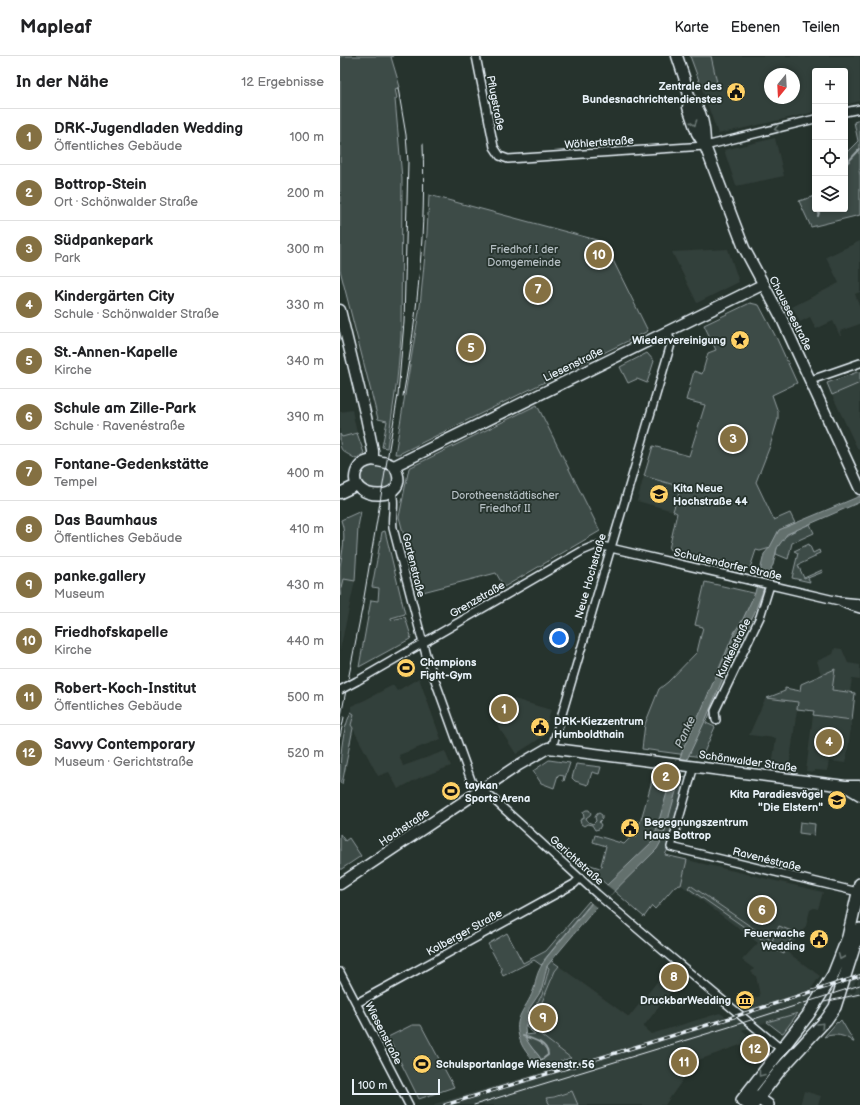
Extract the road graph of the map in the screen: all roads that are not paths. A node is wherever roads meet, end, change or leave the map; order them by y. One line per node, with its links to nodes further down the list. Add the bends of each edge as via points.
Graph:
1 (476, 56): 7 (street, Pflugstraße)
2 (677, 56): 6 (street, Chausseestraße, via 690,98 696,104 705,128)
3 (860, 108): 4 (street)
4 (848, 111)
5 (812, 121): 6 (street, Wöhlertstraße, one-way to 6)
6 (705, 146): 7 (street, Wöhlertstraße, via 508,159); 8 (street, Chausseestraße, via 744,248)
7 (497, 153)
8 (764, 284): 10 (street, Liesenstraße); 12 (street, Chausseestraße)
9 (340, 310): 13 (street, via 366,417)
10 (667, 331): 14 (street, Liesenstraße); 19 (street, Neue Hochstraße, via 671,344)
11 (860, 363): 12 (street)
12 (811, 380): 16 (street, Chausseestraße)
13 (373, 460): 14 (street); 15 (street, via 366,461 358,468 355,476)
14 (394, 466): 17 (street, Gartenstraße, via 399,478)
15 (357, 485): 17 (street, via 359,489 368,493); 18 (street)
16 (860, 489)
17 (392, 492): 24 (street, Gartenstraße, via 393,528)
18 (340, 493)
19 (611, 548): 20 (street, Schulzendorfer Straße); 24 (street, Grenzstraße, via 594,546 582,551); 27 (street, Neue Hochstraße)
20 (768, 584): 21 (street, Schulzendorfer Straße); 26 (street, Kunkelstraße, via 760,617 715,711)
21 (839, 601): 22 (street, Schulzendorfer Straße); 23 (street, Schulzendorfer Straße)
22 (860, 603)
23 (860, 609)
24 (422, 643): 25 (street, Grenzstraße, bridge); 31 (street, Gerichtstraße, via 470,777 474,785)
25 (340, 690)
26 (716, 720)
27 (552, 748): 28 (street, Schönwalder Straße); 31 (street, via 548,748)
28 (690, 766): 29 (street, Schönwalder Straße); 35 (street, Ravenéstraße, via 671,847)
29 (845, 786): 30 (street, Schönwalder Straße); 32 (street, Schönwalder Straße)
30 (860, 786)
31 (481, 790): 33 (street, Gerichtstraße); 34 (street, Hochstraße)
32 (860, 795)
33 (580, 878): 38 (street, Kolberger Straße, via 574,884); 39 (street, Gerichtstraße)
34 (340, 884)
35 (859, 890): 39 (main road, one-way to 39, via 848,937 833,975 808,1015)
36 (860, 929): 40 (main road, one-way to 36, via 836,1006)
37 (340, 972): 38 (street, Wiesenstraße)
38 (356, 1003): 42 (street, Wiesenstraße)
39 (781, 1049): 40 (main road); 41 (main road, one-way to 41)
40 (791, 1057): 41 (main road)
41 (748, 1101): 43 (main road)
42 (409, 1105)
43 (768, 1105)

